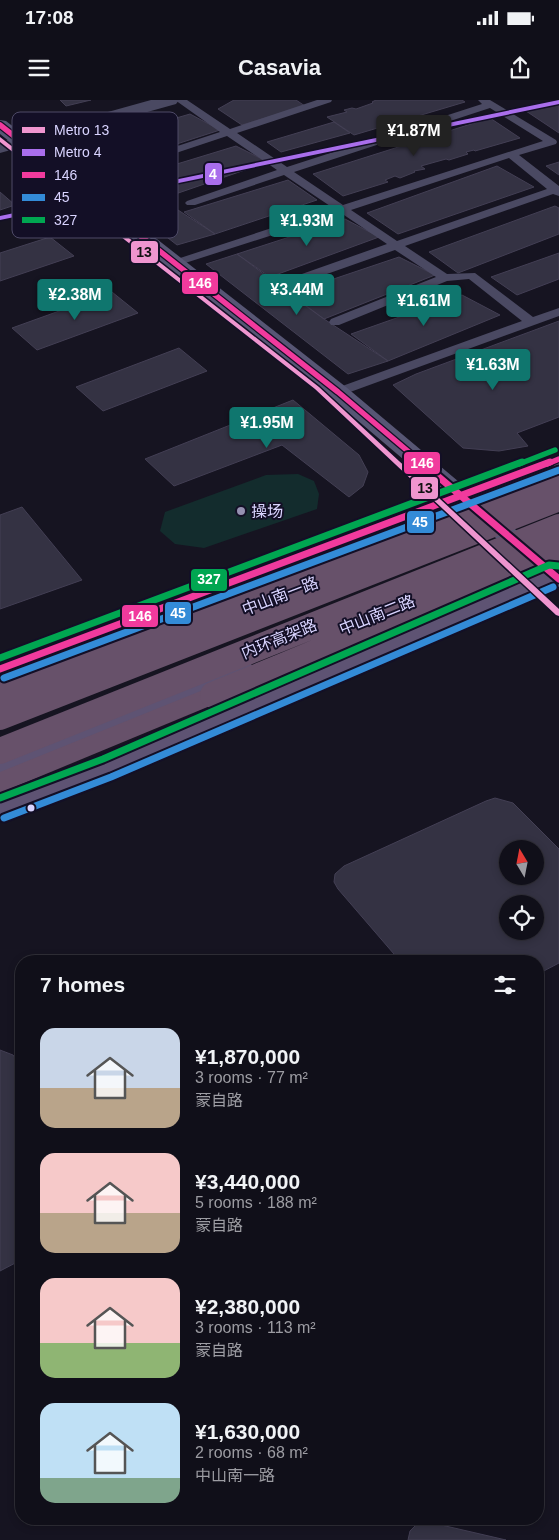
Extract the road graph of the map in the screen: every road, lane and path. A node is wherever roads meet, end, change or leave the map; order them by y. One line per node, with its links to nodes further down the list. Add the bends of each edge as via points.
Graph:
1 (170, 100): 5 (street)
2 (180, 100): 7 (lane)
3 (327, 100): 7 (lane)
4 (486, 103): 10 (lane, via 552,142); 11 (lane)
5 (128, 112)
6 (0, 125): 8 (street)
7 (228, 132): 9 (lane); 11 (lane)
8 (12, 134)
9 (178, 149)
10 (510, 154): 12 (lane); 14 (lane)
11 (285, 170): 13 (lane); 14 (lane)
12 (557, 191): 16 (lane)
13 (192, 203)
14 (342, 209): 16 (lane); 17 (lane)
15 (144, 238): 17 (street)
16 (396, 245): 18 (lane); 19 (lane)
17 (175, 262): 23 (street)
18 (445, 278): 21 (lane); 22 (lane, via 471,275)
19 (286, 284)
20 (559, 312): 22 (lane)
21 (335, 322)
22 (531, 322): 23 (lane)
23 (338, 392): 27 (street)
24 (559, 459): 27 (main road, 中山南一路)
25 (559, 471): 36 (highway, bridge)
26 (559, 487): 29 (main road, 中山南一路)
27 (462, 497): 29 (street); 35 (main road, 中山南一路)
28 (559, 498): 39 (highway, 内环高架路, bridge)
29 (485, 518): 32 (street); 38 (main road, 中山南一路)
30 (559, 528): 37 (highway, 内环高架路, bridge)
31 (559, 541): 32 (main road, 中山南二路)
32 (528, 554): 33 (street); 41 (main road, 中山南二路)
33 (557, 570): 34 (highway, bridge); 43 (main road, via 108,768)
34 (400, 618): 37 (highway, bridge); 42 (highway, bridge)
35 (0, 669)
36 (0, 690)
37 (137, 696): 40 (highway, 内环高架路, bridge)
38 (0, 703)
39 (0, 717)
40 (0, 751)
41 (0, 768)
42 (0, 783)
43 (0, 810)

